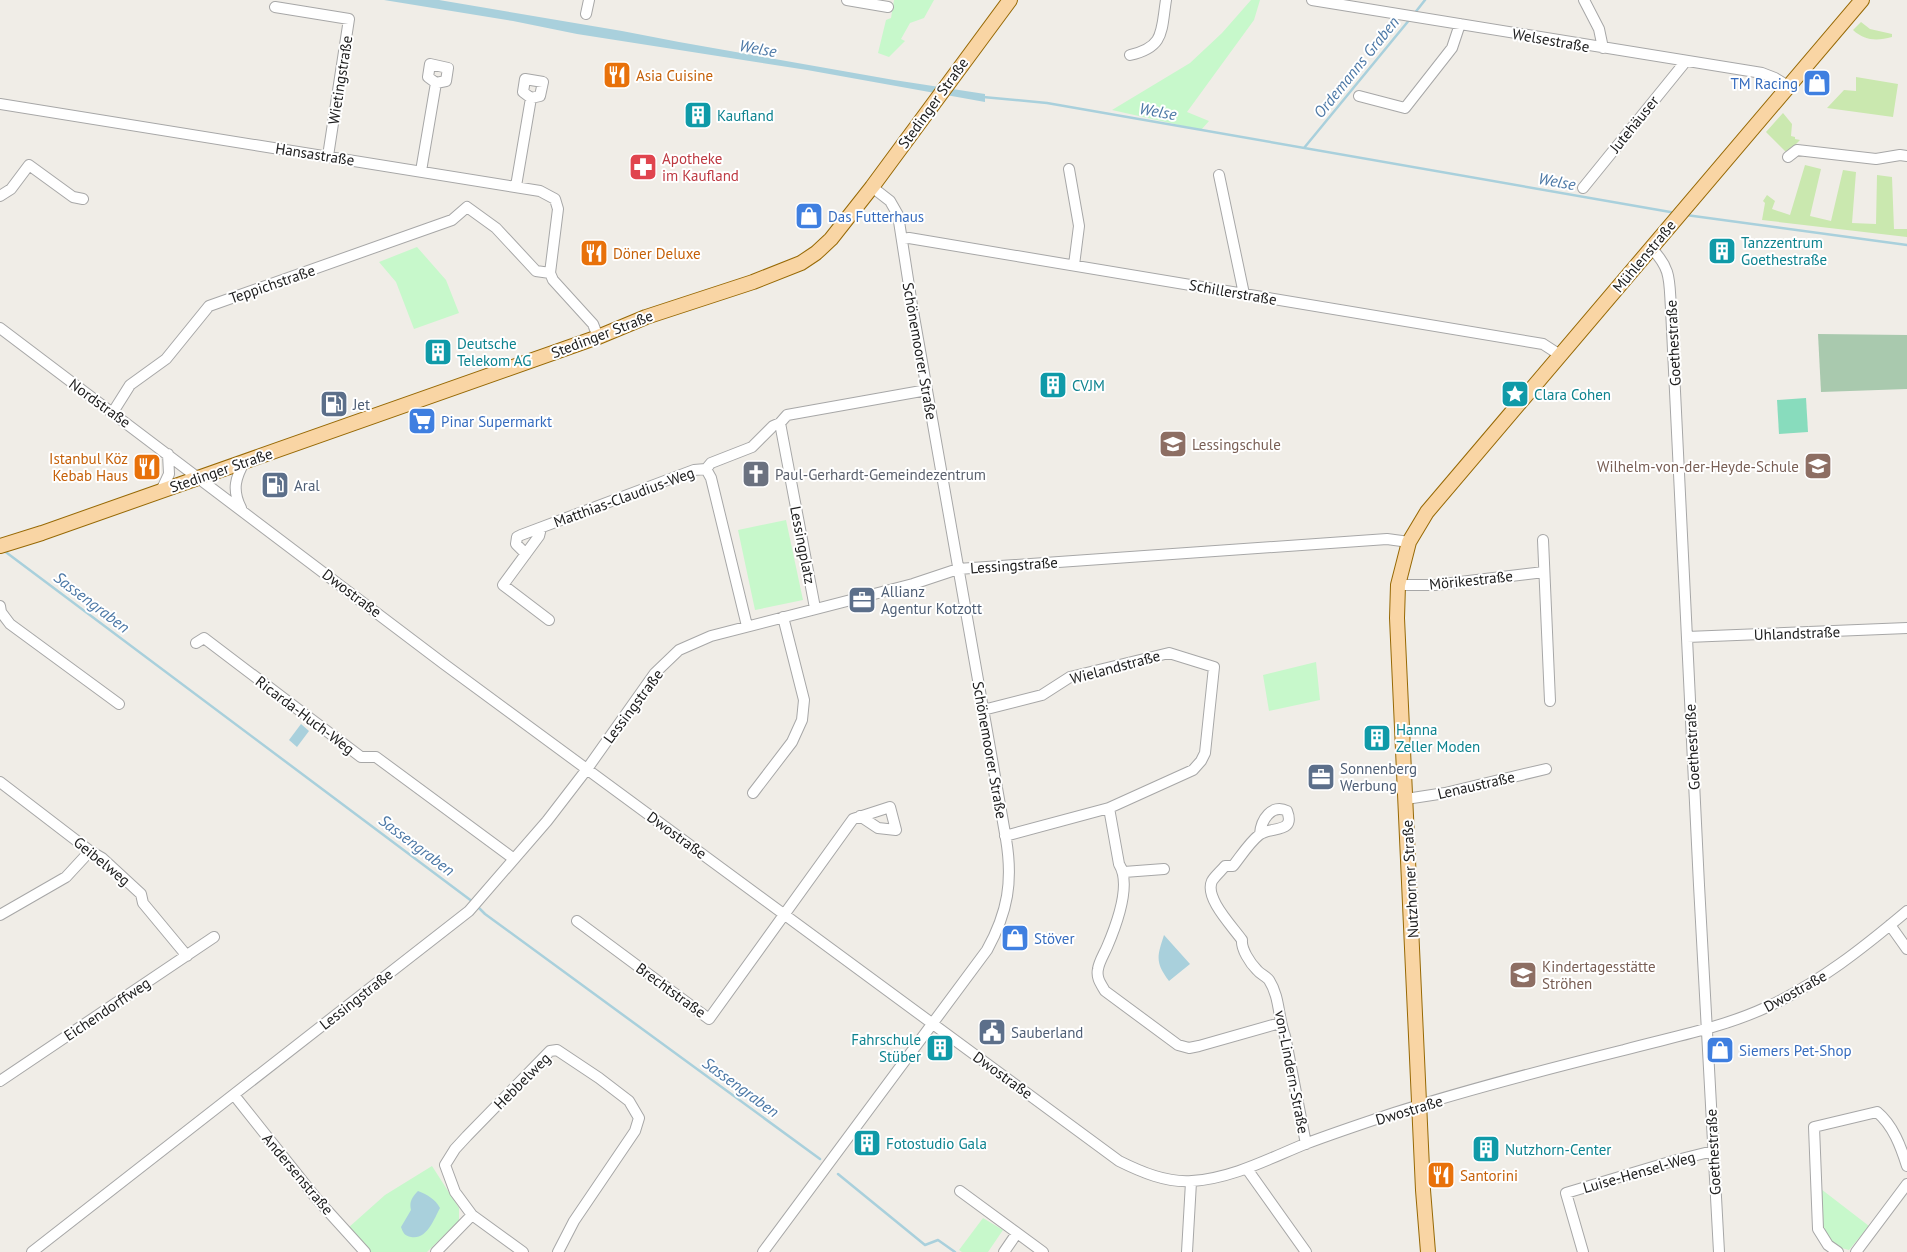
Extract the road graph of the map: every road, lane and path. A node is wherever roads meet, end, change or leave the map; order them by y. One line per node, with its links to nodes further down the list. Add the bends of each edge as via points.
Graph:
1 (589, 0): 10 (street)
2 (847, 0): 9 (street)
3 (1010, 0): 27 (main road, Stedinger Straße)
4 (1166, 0): 13 (street, via 1160,36 1154,46)
5 (1317, 0): 11 (street, Welsestraße)
6 (1584, 0): 12 (street, via 1602,37)
7 (1862, 0): 16 (main road, Mühlenstraße)
8 (275, 7): 20 (street, Wietingstraße, via 349,19)
9 (888, 7)
10 (586, 14)
11 (1460, 24): 12 (street, Welsestraße); 17 (street, via 1452,48 1406,108)
12 (1602, 48): 14 (street, Welsestraße)
13 (1130, 55)
14 (1686, 61): 16 (street, Welsestraße, via 1762,73); 28 (street, Jutehäuser)
15 (436, 83): 24 (street)
16 (1788, 86): 32 (main road, Mühlenstraße)
17 (1359, 96)
18 (531, 98): 26 (street)
19 (0, 104): 20 (street, Hansastraße)
20 (328, 156): 24 (street, Hansastraße)
21 (1907, 156): 22 (street, via 1876,159 1797,150)
22 (1788, 157)
23 (1069, 169): 33 (street, via 1079,226)
24 (421, 171): 26 (street, Hansastraße)
25 (1219, 175): 35 (street)
26 (516, 186): 34 (street, Hansastraße, via 540,190 554,199 558,209)
27 (872, 187): 31 (street, Schönemoorer Straße, via 895,208); 37 (main road, Stedinger Straße, via 830,239 801,264 646,317)
28 (1583, 188)
29 (0, 196): 30 (street, via 11,189 29,165 73,197)
30 (83, 199)
31 (902, 239): 33 (street, Schillerstraße); 39 (street, Schönemoorer Straße)
32 (1651, 248): 38 (main road, Mühlenstraße); 63 (street, Goethestraße, via 1666,265 1669,280)
33 (1074, 265): 35 (street, Schillerstraße)
34 (550, 272): 37 (street, via 553,280 593,324); 40 (street, Teppichstraße, via 536,271 496,228 467,207 452,220 209,306 166,359 130,386)
35 (1244, 294): 38 (street, Schillerstraße, via 1543,344)
36 (0, 328): 40 (street, Nordstraße)
37 (598, 337): 43 (main road, Stedinger Straße)
38 (1560, 355): 48 (main road, Mühlenstraße)
39 (926, 390): 41 (street, Matthias-Claudius-Weg, via 787,415); 54 (street, Schönemoorer Straße)
40 (112, 412): 42 (street, Nordstraße)
41 (780, 423): 44 (street, Matthias-Claudius-Weg, via 752,447 711,463); 58 (street, Lessingplatz)
42 (168, 454): 45 (street, Nordstraße); 46 (street, via 170,470)
43 (245, 461): 45 (main road, Stedinger Straße); 47 (street, via 234,485)
44 (706, 469): 49 (street, Matthias-Claudius-Weg, via 694,470); 61 (street, via 711,478)
45 (200, 477): 46 (main road, Stedinger Straße); 47 (street, Dwostraße)
46 (161, 491): 52 (main road, Stedinger Straße)
47 (241, 509): 68 (street, Dwostraße)
48 (1427, 512): 51 (main road, Nutzhorner Straße)
49 (541, 528): 53 (street, Matthias-Claudius-Weg); 53 (street, Matthias-Claudius-Weg, via 517,538 516,544)
50 (1543, 540): 55 (street)
51 (1409, 542): 54 (street, Lessingstraße, via 1387,539); 56 (main road, Nutzhorner Straße)
52 (3, 543)
53 (526, 554): 60 (street, Matthias-Claudius-Weg, via 503,585)
54 (958, 569): 58 (street, Lessingstraße, via 913,584); 67 (street, Schönemoorer Straße)
55 (1544, 572): 56 (street, Mörikestraße, via 1435,585); 65 (street)
56 (1398, 585): 72 (main road, Nutzhorner Straße)
57 (0, 606): 66 (street, via 10,624)
58 (815, 608): 59 (street, Lessingstraße)
59 (783, 617): 61 (street, Lessingstraße); 71 (street, via 804,700 802,720 792,742)
60 (549, 620)
61 (747, 626): 68 (street, Lessingstraße, via 711,636 679,650 656,673)
62 (1907, 628): 63 (street, Uhlandstraße)
63 (1687, 637): 91 (street, Goethestraße)
64 (196, 643): 78 (street, Ricarda-Huch-Weg, via 204,638 361,757 376,756)
65 (1550, 701)
66 (119, 704)
67 (983, 710): 73 (street, Wielandstraße, via 1042,695 1070,677 1169,652 1214,667 1205,753 1201,761 1183,776); 76 (street, Schönemoorer Straße)
68 (587, 769): 78 (street, Lessingstraße); 82 (street, Dwostraße)
69 (1546, 769): 72 (street, Lenaustraße)
70 (0, 782): 77 (street, Geibelweg)
71 (753, 793)
72 (1406, 799): 94 (main road, Nutzhorner Straße)
73 (1109, 808): 76 (street, Wielandstraße); 80 (street, via 1119,864)
74 (860, 816): 82 (street, via 853,819)
75 (1260, 834): 89 (street, von-Lindern-Straße, via 1232,866 1225,866 1212,882 1211,891 1213,901 1242,940 1241,946 1255,969 1268,980 1281,1010)
76 (1005, 836): 90 (street, Schönemoorer Straße, via 1009,888 1002,920 987,950)
77 (90, 851): 83 (street, via 66,877); 88 (street, Geibelweg, via 142,894 143,903)
78 (514, 859): 93 (street, Lessingstraße, via 469,911)
79 (1164, 869): 80 (street)
80 (1124, 872): 89 (street, via 1124,895 1098,970 1098,981 1105,991 1178,1045 1189,1048)
81 (1907, 911): 85 (street, Dwostraße)
82 (784, 914): 84 (street, Brechtstraße, via 709,1019); 90 (street, Dwostraße)
83 (0, 916)
84 (577, 921)
85 (1890, 925): 87 (street); 91 (street, Dwostraße, via 1800,991 1759,1010)
86 (214, 937): 88 (street, Eichendorffweg)
87 (1907, 949)
88 (187, 956): 92 (street, Eichendorffweg)
89 (1280, 1023): 95 (street, von-Lindern-Straße)
90 (934, 1024): 99 (street, Dwostraße, via 1119,1161 1140,1172); 109 (street, Schönemoorer Straße)
91 (1706, 1028): 94 (street, Dwostraße); 96 (street, Goethestraße)
92 (0, 1081)
93 (234, 1095): 104 (street, Lessingstraße); 105 (street, Andersenstraße, via 316,1198)
94 (1419, 1106): 95 (street, Dwostraße); 114 (main road, Nutzhorner Straße)
95 (1306, 1144): 98 (street, Dwostraße)
96 (1713, 1151): 115 (street, Luise-Hensel-Weg, via 1566,1193); 116 (street, Goethestraße)
97 (1907, 1166): 117 (street, via 1893,1131 1877,1112 1814,1127 1818,1229 1828,1245)
98 (1247, 1169): 99 (street, Dwostraße); 113 (street)
99 (1191, 1182): 112 (street)
100 (1907, 1184): 118 (street)
101 (960, 1191): 103 (street)
102 (472, 1215): 106 (street); 107 (street); 108 (street, Hebbelweg, via 455,1192 445,1165 467,1136 550,1051 557,1050 629,1101 639,1118 635,1131 574,1222)
103 (1017, 1233): 110 (street); 111 (street)
104 (32, 1252)
105 (365, 1252)
106 (436, 1252)
107 (523, 1252)
108 (558, 1252)
109 (763, 1252)
110 (1004, 1252)
111 (1043, 1252)
112 (1187, 1252)
113 (1306, 1252)
114 (1428, 1252)
115 (1583, 1252)
116 (1719, 1252)
117 (1838, 1252)
118 (1856, 1252)

